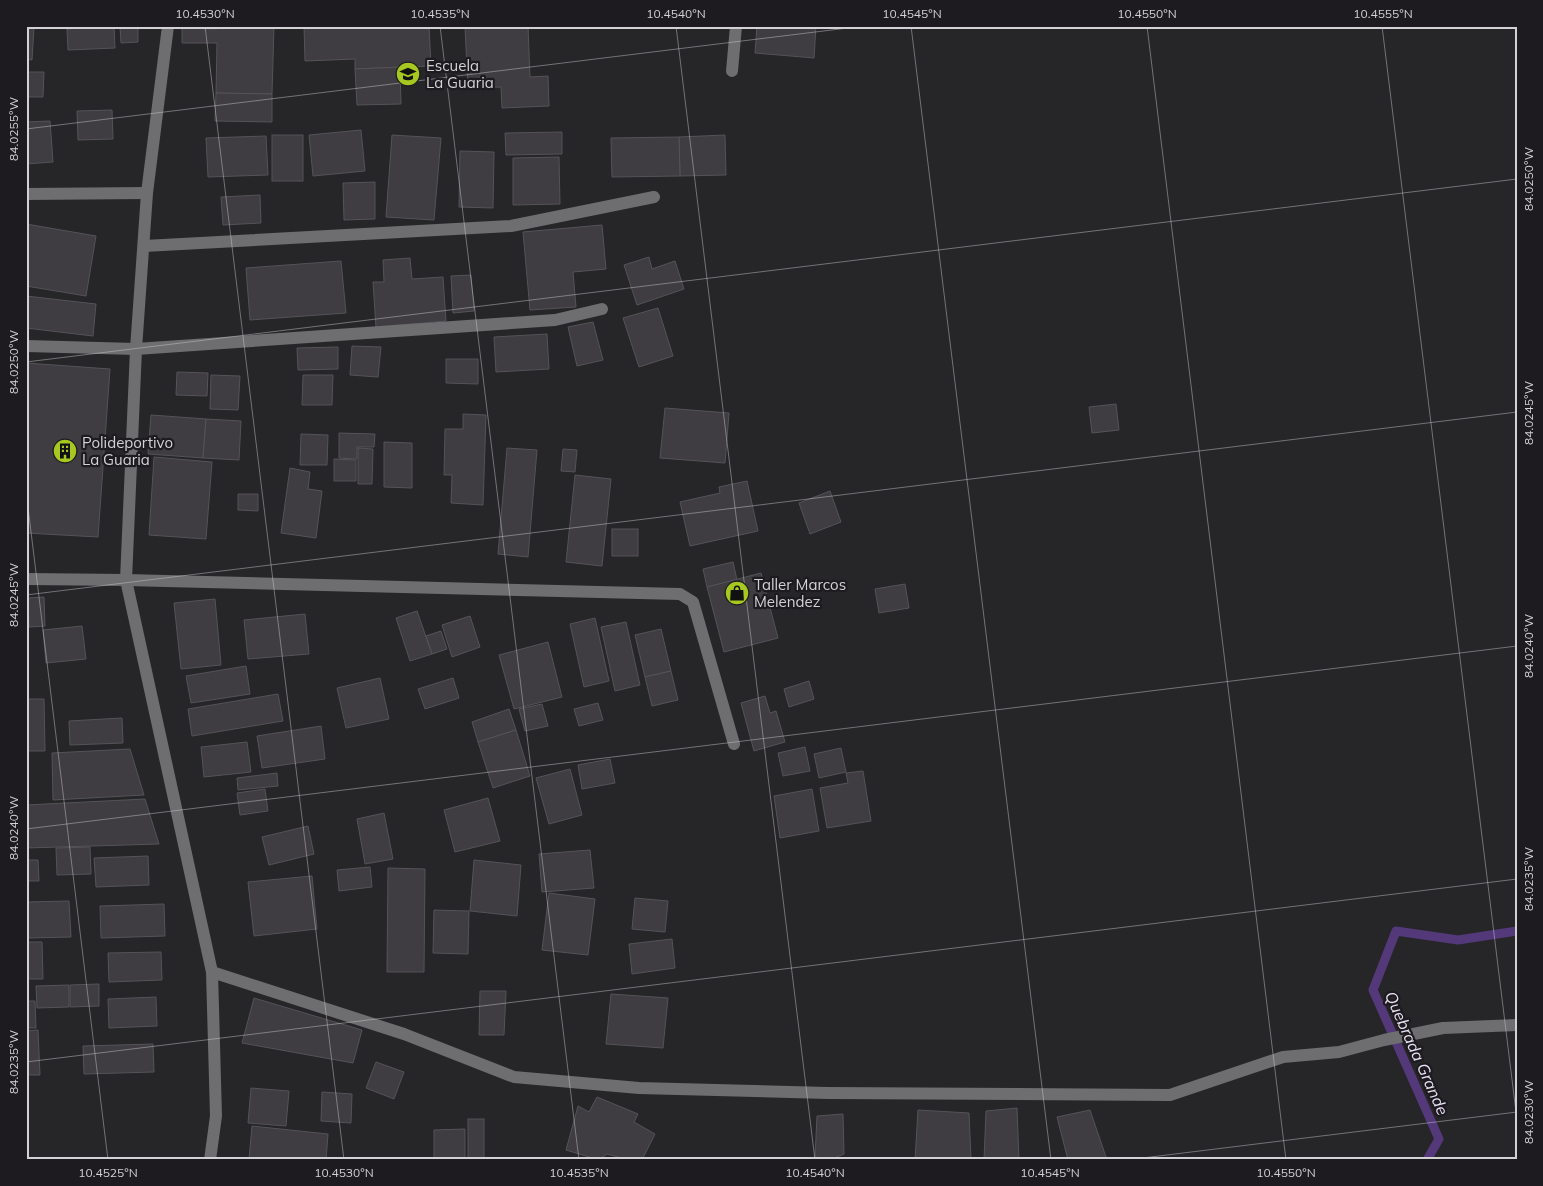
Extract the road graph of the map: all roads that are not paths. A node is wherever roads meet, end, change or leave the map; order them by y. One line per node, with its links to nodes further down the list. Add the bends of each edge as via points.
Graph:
1 (168, 26): 4 (street)
2 (736, 26): 3 (street)
3 (732, 71)
4 (148, 193): 5 (street); 7 (street)
5 (26, 194)
6 (654, 198): 7 (street, via 510,226)
7 (144, 246): 10 (street)
8 (602, 309): 10 (street, via 555,320)
9 (26, 346): 10 (street)
10 (136, 349): 12 (street)
11 (26, 579): 12 (street)
12 (126, 580): 13 (street, via 680,594 693,602); 14 (street)
13 (734, 744)
14 (212, 972): 15 (street, via 404,1034 514,1077 640,1088 828,1093 1170,1095 1283,1057 1339,1052 1443,1028); 16 (street, via 216,1116)
15 (1517, 1025)
16 (210, 1160)

